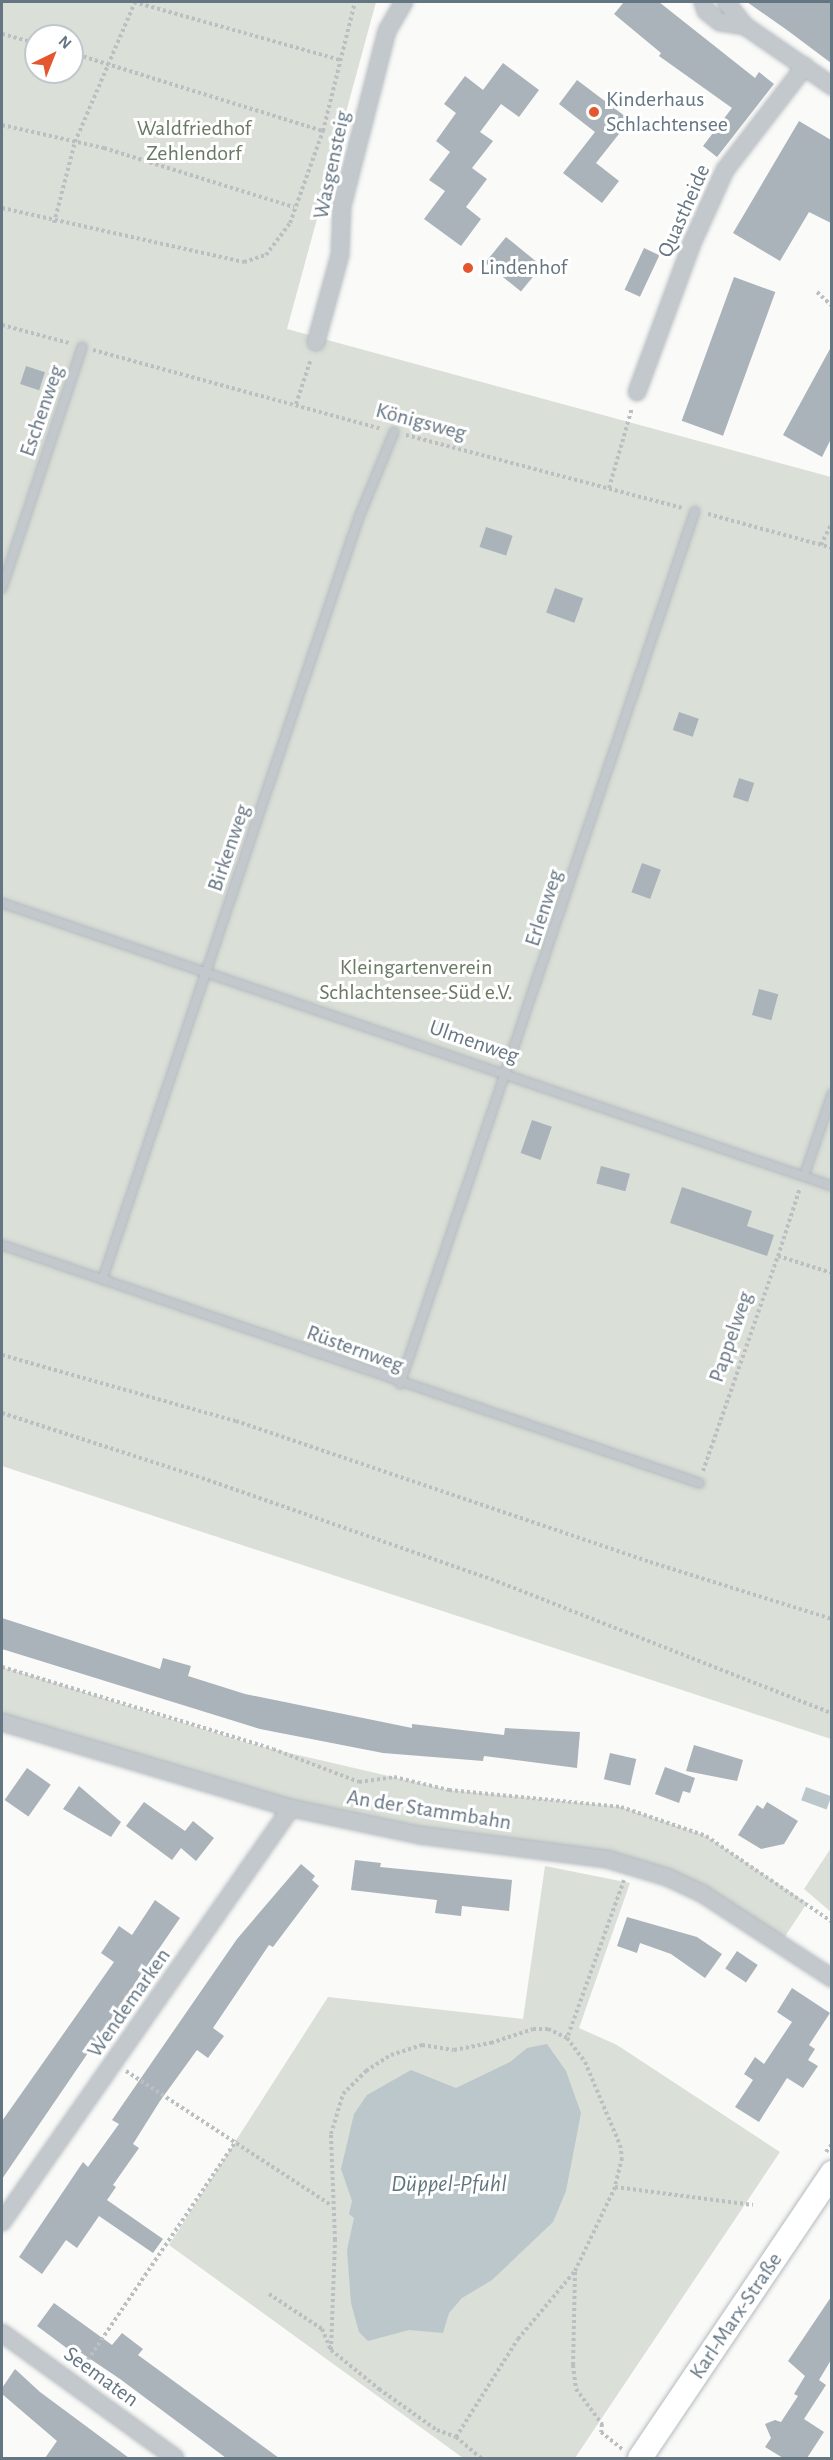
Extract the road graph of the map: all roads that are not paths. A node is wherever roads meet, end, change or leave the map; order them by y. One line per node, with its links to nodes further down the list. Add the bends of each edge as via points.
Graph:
1 (404, 2): 7 (street, Wasgensteig, via 384,42 342,206 340,255)
2 (703, 2): 4 (street, via 706,11 720,22)
3 (726, 2): 4 (street)
4 (746, 26): 5 (street, via 787,58)
5 (804, 66): 6 (street); 9 (street, Quastheide, via 725,170 693,241)
6 (831, 86)
7 (316, 342)
8 (82, 347): 12 (lane, Eschenweg)
9 (637, 392)
10 (394, 432): 14 (lane, Birkenweg, via 359,517)
11 (695, 511): 15 (lane, Erlenweg)
12 (2, 588)
13 (2, 903): 14 (lane, Ulmenweg)
14 (207, 971): 15 (lane, Ulmenweg); 20 (lane, Birkenweg)
15 (508, 1073): 17 (lane, Ulmenweg); 21 (lane, Erlenweg)
16 (831, 1094): 17 (lane)
17 (804, 1176): 18 (lane, Ulmenweg)
18 (831, 1186)
19 (2, 1245): 20 (lane, Rüsternweg)
20 (103, 1278): 21 (lane, Rüsternweg)
21 (400, 1384): 22 (lane, Rüsternweg)
22 (699, 1483)
23 (3, 1724): 24 (street, An der Stammbahn)
24 (291, 1808): 25 (street, An der Stammbahn, via 419,1835 537,1848 667,1877 703,1894); 27 (street, Wendemarken)
25 (831, 1978)
26 (831, 2173): 29 (street, Karl-Marx-Straße)
27 (2, 2222)
28 (2, 2333): 30 (street, Seematen)
29 (633, 2455)
30 (174, 2458)

